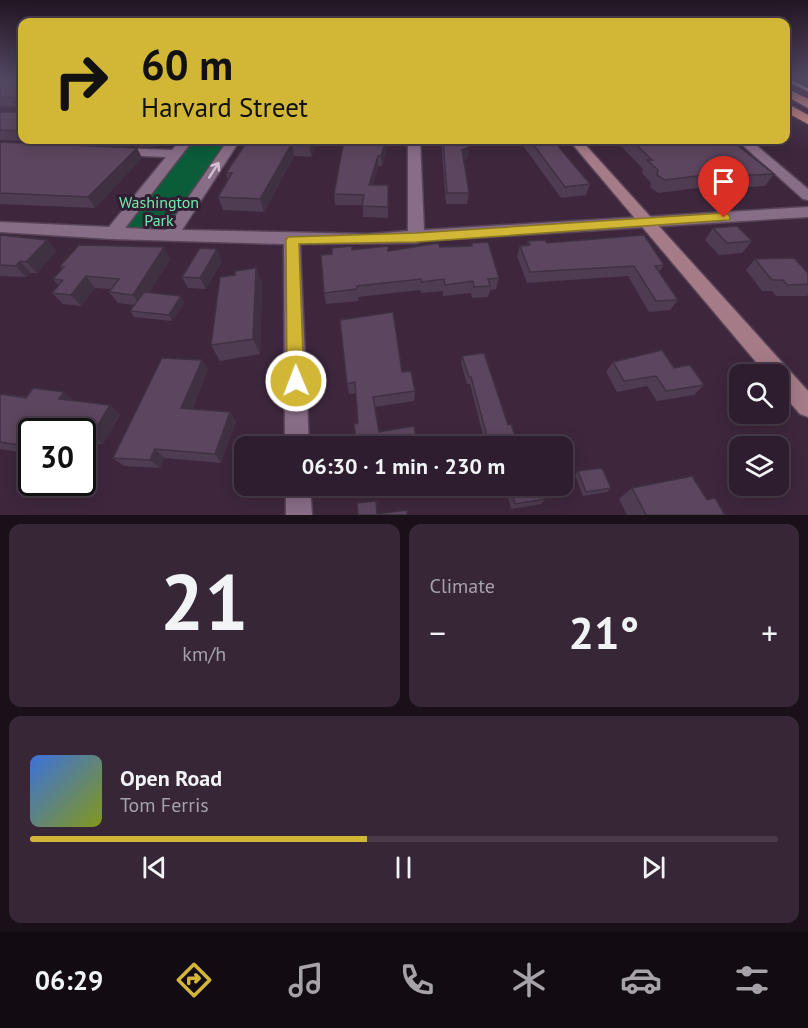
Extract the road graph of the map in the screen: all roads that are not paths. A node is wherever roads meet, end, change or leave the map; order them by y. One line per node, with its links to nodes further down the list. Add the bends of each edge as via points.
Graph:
1 (790, 109): 2 (highway)
2 (808, 120)
3 (184, 144): 9 (street)
4 (231, 144): 15 (street, one-way to 4)
5 (414, 144): 16 (street)
6 (579, 144): 12 (main road)
7 (748, 144): 10 (street)
8 (108, 151): 9 (street)
9 (176, 154): 14 (street)
10 (808, 196)
11 (808, 212): 12 (street)
12 (647, 222): 16 (street); 18 (main road)
13 (0, 228): 14 (street)
14 (112, 234): 15 (street)
15 (170, 236): 17 (street)
16 (416, 238): 17 (street)
17 (292, 240): 19 (street)
18 (808, 407)
19 (297, 436)
20 (298, 496): 21 (street)
21 (299, 515)

